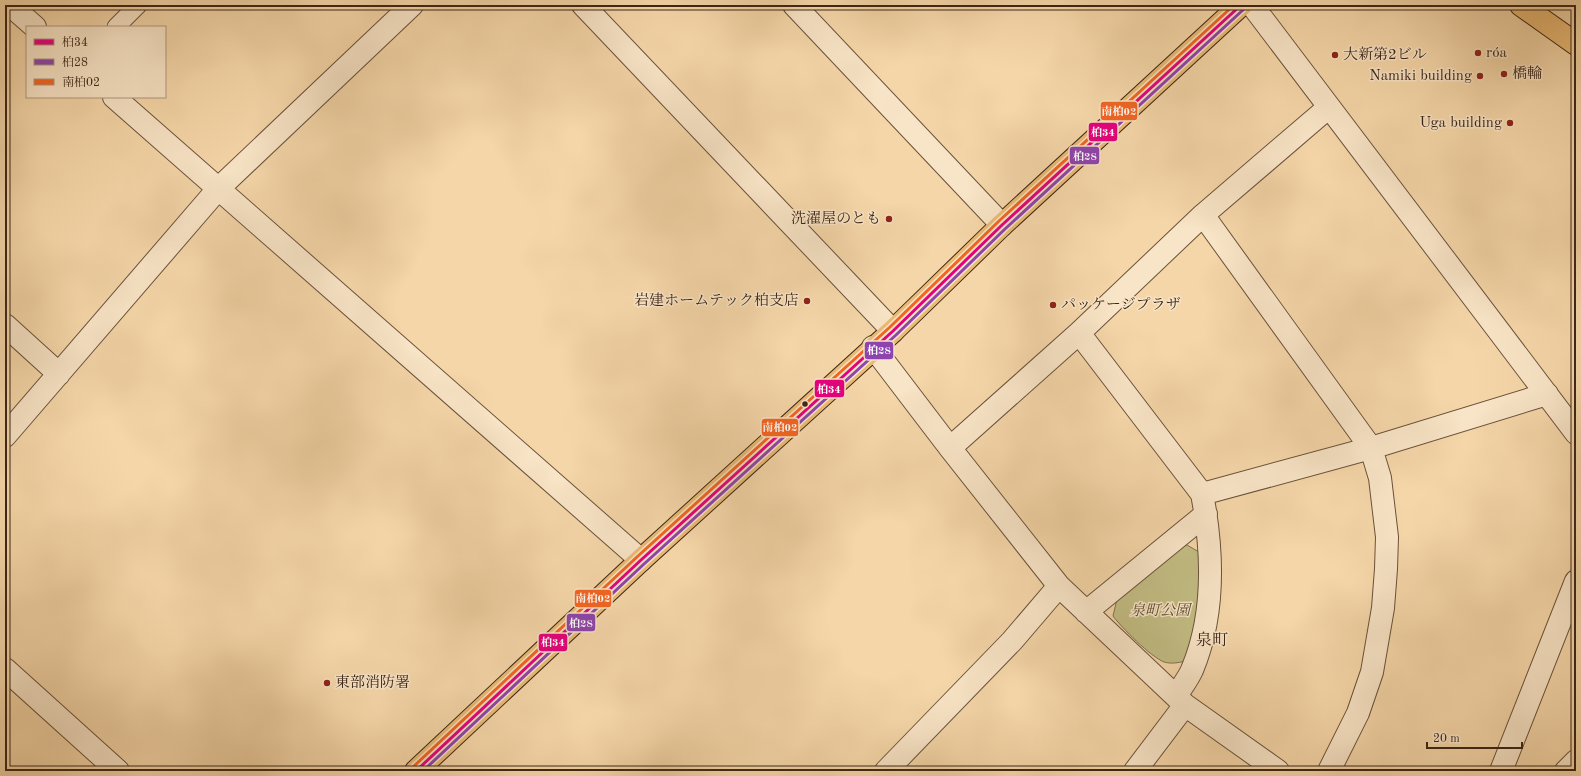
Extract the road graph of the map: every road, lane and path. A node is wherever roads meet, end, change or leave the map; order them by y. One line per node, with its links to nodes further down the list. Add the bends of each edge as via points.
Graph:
1 (10, 5): 9 (street)
2 (138, 5): 10 (lane)
3 (412, 5): 14 (street)
4 (583, 5): 18 (street)
5 (794, 5): 16 (street)
6 (1241, 5): 16 (main road)
7 (1252, 5): 13 (street)
8 (1521, 5): 11 (main road)
9 (34, 26)
10 (117, 26)
11 (1576, 44)
12 (115, 98): 14 (street)
13 (1329, 107): 15 (street); 22 (street)
14 (218, 189): 21 (street); 28 (street)
15 (1203, 215): 19 (street); 26 (street)
16 (1002, 225): 18 (main road)
17 (5, 325): 21 (street)
18 (893, 331): 20 (main road)
19 (1079, 333): 25 (street); 27 (street)
20 (873, 347): 25 (street); 28 (main road)
21 (59, 374): 24 (street)
22 (1547, 394): 23 (street); 26 (street)
23 (1576, 433)
24 (5, 436)
25 (950, 448): 30 (street)
26 (1371, 448): 27 (street); 40 (street, via 1380,478 1387,537 1383,608 1372,672 1349,733)
27 (1204, 504): 31 (street); 33 (street, via 1211,565 1205,630)
28 (641, 560): 36 (main road)
29 (1576, 581): 41 (street)
30 (1059, 586): 31 (street); 37 (street, via 1012,641)
31 (1086, 612): 33 (street)
32 (5, 669): 35 (street)
33 (1180, 701): 38 (street); 39 (street)
34 (1576, 761): 42 (street)
35 (118, 771)
36 (416, 771)
37 (886, 771)
38 (1135, 771)
39 (1278, 771)
40 (1329, 771)
41 (1501, 771)
42 (1566, 771)

